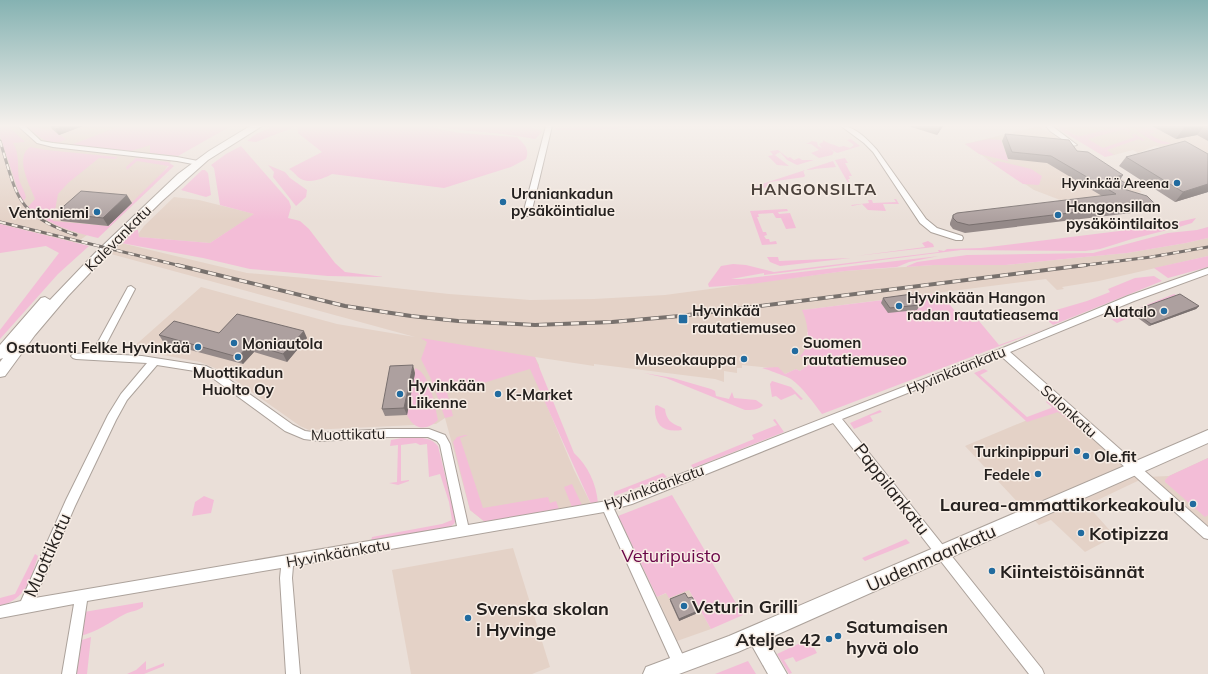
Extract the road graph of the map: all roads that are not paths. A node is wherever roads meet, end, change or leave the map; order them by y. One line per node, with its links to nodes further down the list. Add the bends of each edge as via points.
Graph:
1 (156, 157): 6 (street)
2 (199, 157): 6 (main road, Kalevankatu)
3 (202, 157): 6 (main road, Kalevankatu)
4 (541, 157): 7 (street)
5 (879, 157): 8 (street, via 923,221 934,230)
6 (194, 162): 12 (main road, Kalevankatu, via 153,194 51,294); 16 (main road, Kalevankatu, via 64,292 35,325)
7 (528, 214)
8 (959, 238)
9 (1208, 271): 11 (street, Hyvinkäänkatu, via 1180,279)
10 (131, 289): 14 (street)
11 (1002, 351): 17 (street, Hyvinkäänkatu); 19 (street, Salonkatu)
12 (0, 354)
13 (76, 356): 14 (street, Muottikatu)
14 (95, 356): 15 (street, Muottikatu)
15 (155, 361): 21 (street, Muottikatu, via 203,369 217,376 289,428 304,435 436,435 445,444); 26 (street, Muottikatu, via 124,397 114,413)
16 (0, 372)
17 (835, 418): 20 (street, Hyvinkäänkatu); 23 (street, Pappilankatu)
18 (1208, 436): 19 (main road, Uudenmaankatu)
19 (1134, 469): 22 (street, Salonkatu); 23 (main road, Uudenmaankatu)
20 (607, 506): 21 (street, Hyvinkäänkatu); 29 (street)
21 (464, 531): 24 (street, Hyvinkäänkatu)
22 (1208, 534)
23 (942, 553): 28 (main road, Uudenmaankatu); 34 (street, Pappilankatu)
24 (287, 562): 25 (street, Hyvinkäänkatu); 31 (street)
25 (82, 596): 26 (street, Hyvinkäänkatu); 30 (street)
26 (25, 606): 27 (street, Hyvinkäänkatu)
27 (0, 612)
28 (755, 635): 29 (main road, Uudenmaankatu); 33 (street)
29 (680, 664): 32 (main road, Uudenmaankatu)
30 (68, 674)
31 (293, 674)
32 (652, 674)
33 (778, 674)
34 (1037, 674)

